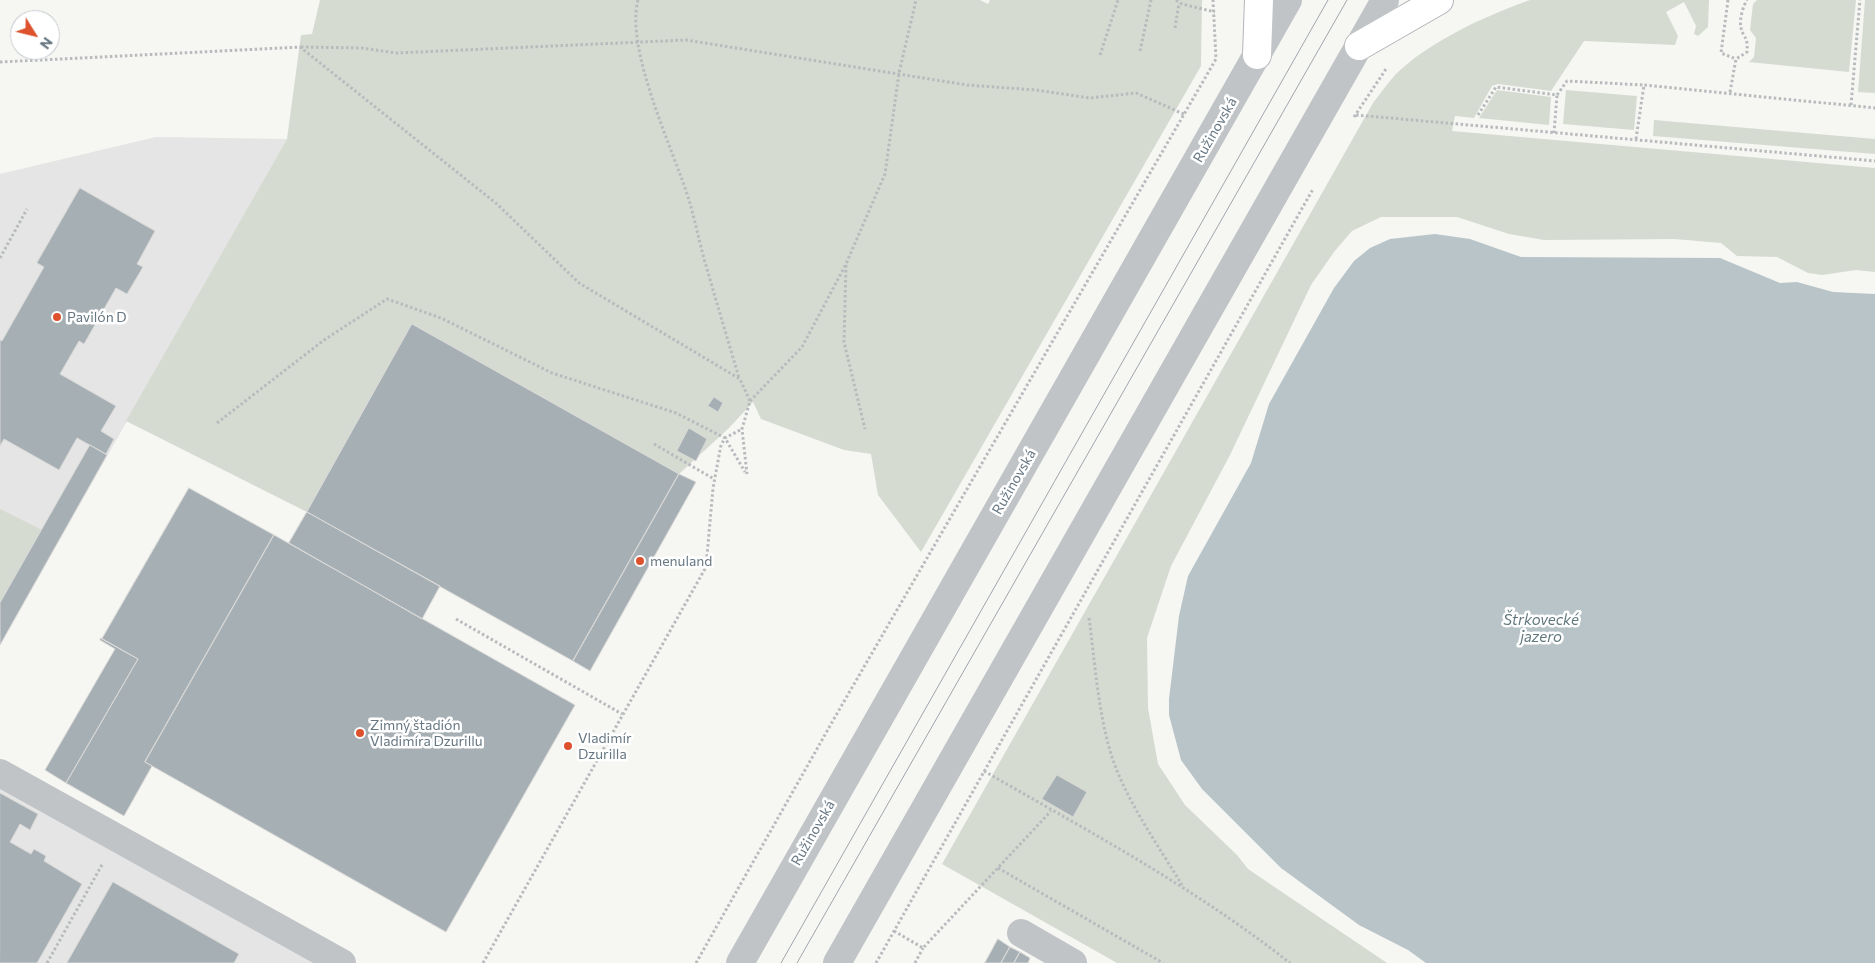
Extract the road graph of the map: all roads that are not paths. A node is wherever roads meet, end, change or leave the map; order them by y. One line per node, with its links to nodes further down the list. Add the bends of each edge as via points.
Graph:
1 (1260, 0): 6 (main road)
2 (1288, 0): 6 (street, Ružinovská)
3 (1385, 0): 5 (street)
4 (1440, 0): 5 (main road)
5 (1359, 46): 11 (street)
6 (1257, 55): 10 (street, Ružinovská)
7 (0, 773): 9 (street)
8 (1021, 933): 12 (street)
9 (342, 963)
10 (740, 963)
11 (837, 963)
12 (1073, 963)

